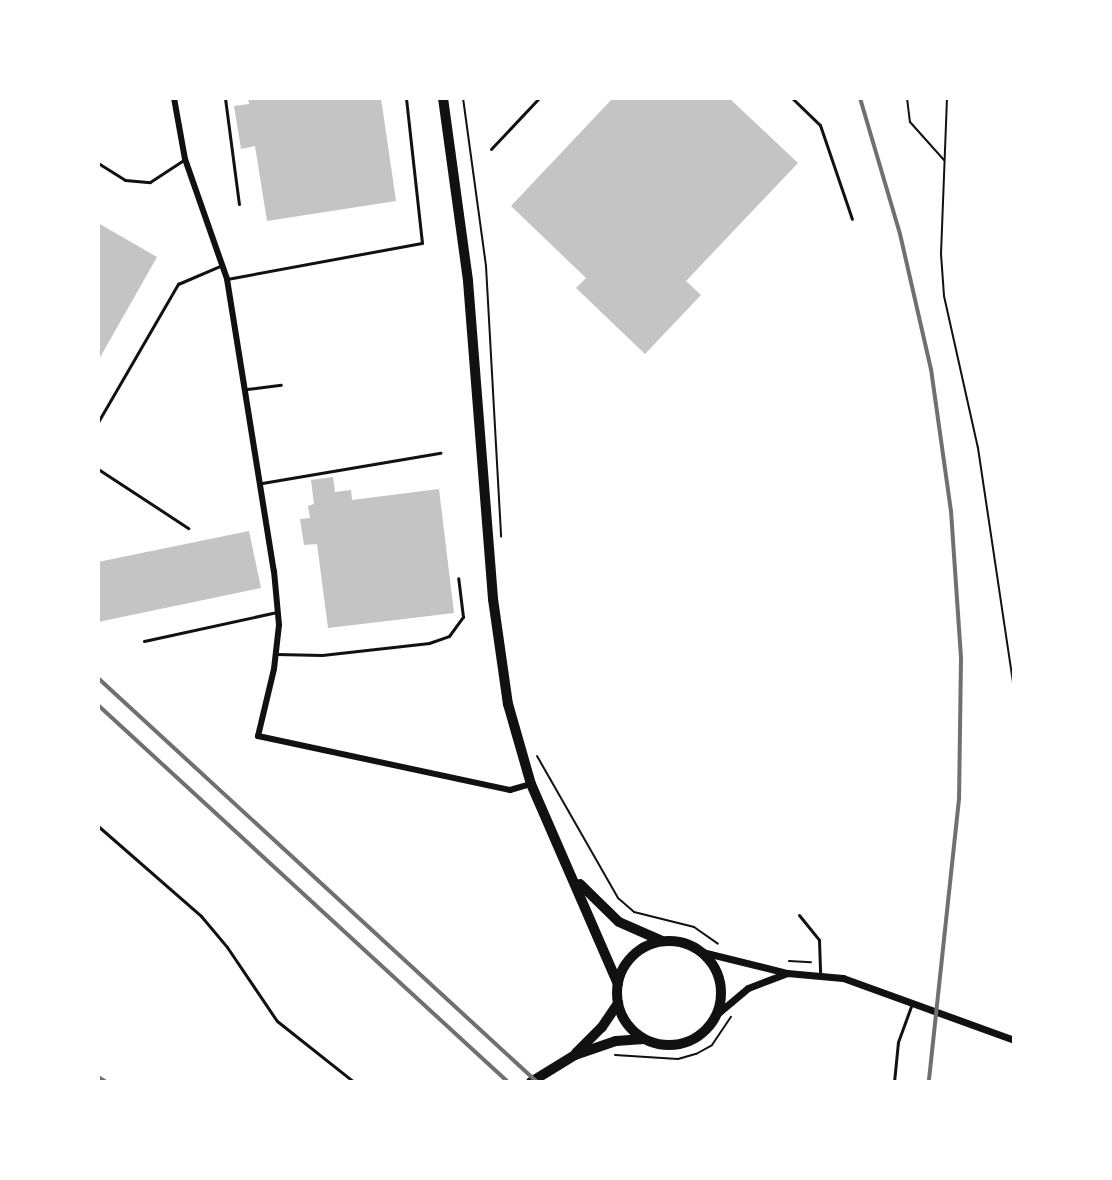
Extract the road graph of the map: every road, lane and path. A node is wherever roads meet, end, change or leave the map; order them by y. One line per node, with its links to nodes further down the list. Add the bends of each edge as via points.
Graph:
1 (174, 98): 11 (street)
2 (225, 98): 14 (lane)
3 (406, 98): 17 (lane, via 422,243)
4 (443, 98): 32 (highway, via 468,281 499,644 508,704)
5 (463, 98): 25 (path, via 486,266)
6 (539, 98): 10 (lane)
7 (792, 98): 15 (lane, via 820,125)
8 (907, 98): 12 (path, via 910,122)
9 (947, 98): 12 (path)
10 (491, 149)
11 (185, 159): 13 (lane, via 150,182 125,180); 16 (street)
12 (944, 160): 30 (path, via 944,296 978,448)
13 (98, 163)
14 (239, 204)
15 (852, 219)
16 (223, 264): 17 (street); 20 (lane, via 178,284)
17 (227, 279): 19 (street)
18 (281, 385): 19 (lane)
19 (247, 389): 23 (street)
20 (98, 422)
21 (440, 453): 23 (lane)
22 (98, 469): 24 (lane)
23 (262, 483): 27 (street)
24 (188, 528)
25 (502, 548)
26 (458, 578): 29 (lane, via 463,617 449,636 322,655)
27 (278, 612): 28 (lane); 29 (street)
28 (144, 641)
29 (276, 654): 32 (street, via 258,736 510,790)
30 (1014, 690)
31 (533, 747): 37 (path, via 618,898 651,919 694,927)
32 (531, 784): 34 (highway)
33 (98, 826): 52 (lane, via 201,916 277,1021)
34 (573, 877): 36 (highway, via 619,922); 43 (highway)
35 (799, 915): 40 (lane, via 819,940)
36 (663, 941): 38 (highway); 43 (highway, via 637,952 624,966)
37 (721, 947)
38 (702, 952): 41 (street); 47 (highway, via 720,981)
39 (784, 961): 40 (path)
40 (820, 963): 42 (lane)
41 (787, 973): 42 (street); 47 (street, via 748,988)
42 (820, 974): 44 (street)
43 (618, 984): 45 (highway)
44 (912, 1002): 49 (street); 54 (lane, via 898,1042)
45 (618, 1003): 48 (highway, via 627,1024); 50 (highway)
46 (736, 1011): 51 (path, via 722,1034 696,1054 678,1059)
47 (717, 1014): 48 (highway, via 707,1030 682,1044)
48 (644, 1039): 50 (highway, via 616,1041)
49 (1014, 1040)
50 (575, 1055): 53 (highway)
51 (611, 1055)
52 (354, 1082)
53 (531, 1082)
54 (894, 1082)

